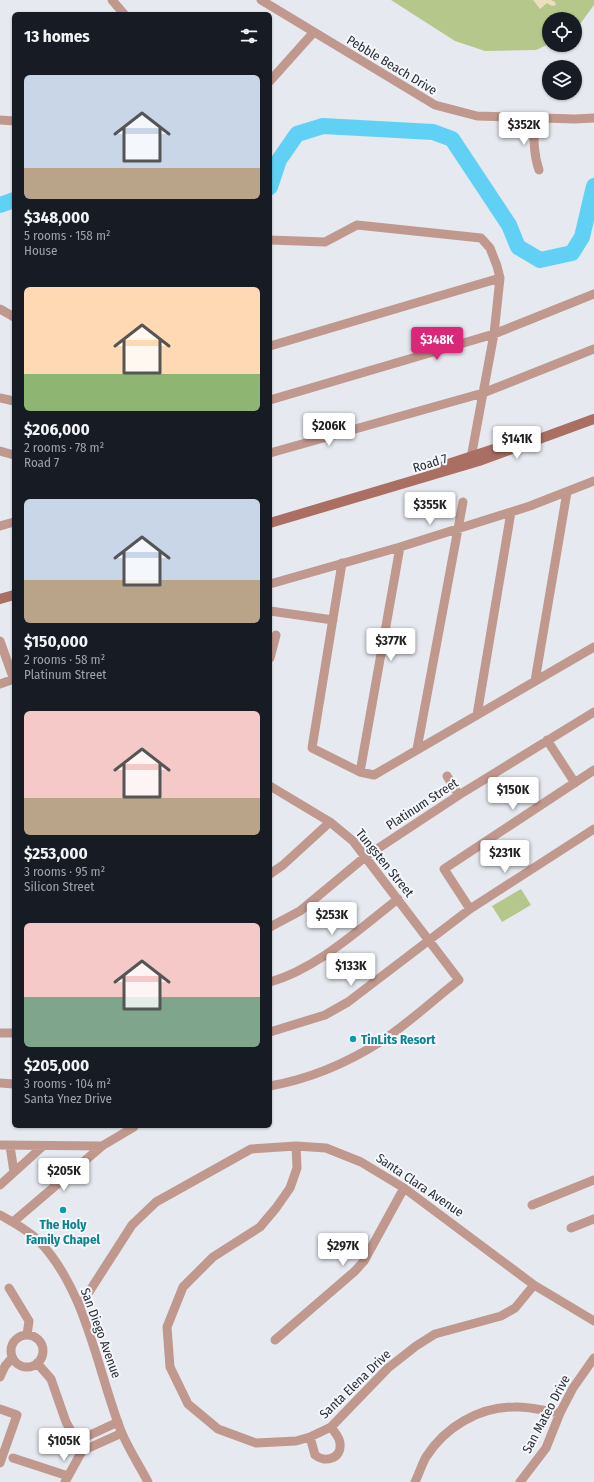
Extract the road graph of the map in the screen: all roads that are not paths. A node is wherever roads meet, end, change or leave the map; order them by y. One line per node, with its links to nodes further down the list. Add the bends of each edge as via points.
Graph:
1 (112, 0): 3 (street)
2 (261, 0): 4 (street, Pebble Beach Drive)
3 (122, 12)
4 (313, 33): 5 (street); 6 (street, Pebble Beach Drive, via 435,106 477,116)
5 (272, 80)
6 (534, 118): 7 (street, Pebble Beach Drive); 10 (street, via 535,159)
7 (594, 118)
8 (0, 120): 9 (street)
9 (12, 122)
10 (539, 170)
11 (272, 240): 12 (street, via 325,242 357,225 481,238 490,248)
12 (500, 278): 16 (street); 17 (street)
13 (594, 294): 16 (street)
14 (0, 309): 15 (street)
15 (12, 316)
16 (494, 334): 19 (street); 21 (street)
17 (272, 345)
18 (594, 349): 19 (street)
19 (483, 393): 26 (street); 28 (street)
20 (0, 398): 22 (street)
21 (272, 399)
22 (12, 401)
23 (594, 414): 28 (street, Road 7)
24 (594, 419): 28 (street, Road 7)
25 (0, 451): 27 (street)
26 (272, 452)
27 (12, 454)
28 (471, 460): 32 (street, Road 7)
29 (594, 481): 30 (street)
30 (567, 492): 33 (street); 52 (street)
31 (463, 502): 38 (street)
32 (324, 504): 34 (street, Road 7); 35 (street, Road 7)
33 (511, 512): 38 (street); 55 (street)
34 (272, 517)
35 (272, 522)
36 (12, 523): 37 (street)
37 (0, 526)
38 (459, 528): 39 (street); 57 (street)
39 (400, 547): 40 (street); 59 (street)
40 (342, 563): 41 (street); 45 (street)
41 (272, 583)
42 (12, 596): 43 (street)
43 (0, 599)
44 (272, 611): 45 (street)
45 (333, 620): 59 (street, via 312,748)
46 (276, 635): 49 (street)
47 (0, 641): 50 (street)
48 (594, 647): 52 (street)
49 (272, 650)
50 (12, 674)
51 (12, 681): 53 (street)
52 (535, 681): 55 (street)
53 (0, 684)
54 (594, 712): 56 (street, Platinum Street)
55 (477, 715): 57 (street)
56 (547, 740): 61 (street); 63 (street, Platinum Street)
57 (418, 749): 59 (street, via 374,775)
58 (594, 770): 61 (street)
59 (360, 772)
60 (447, 776): 63 (street)
61 (575, 783): 69 (street, via 444,869)
62 (272, 787): 64 (street, Tungsten Street)
63 (459, 795): 66 (street, Platinum Street)
64 (330, 822): 66 (street, Tungsten Street, via 353,841); 67 (street)
65 (594, 829): 69 (street)
66 (365, 857): 68 (street, Tungsten Street); 70 (street, Platinum Street, via 300,911)
67 (272, 873)
68 (398, 899): 71 (street, Tungsten Street); 72 (street, via 301,970)
69 (470, 909): 71 (street)
70 (272, 926)
71 (429, 940): 73 (street, via 325,1015); 78 (street, Tungsten Street, via 460,980 380,1042 338,1065)
72 (272, 981)
73 (272, 1031)
74 (0, 1032): 75 (street)
75 (12, 1033)
76 (0, 1083): 77 (street)
77 (12, 1084)
78 (272, 1086)
79 (132, 1128): 83 (street)
80 (0, 1145): 81 (street)
81 (10, 1146): 82 (street); 85 (street)
82 (43, 1146): 83 (street); 85 (street)
83 (102, 1146): 92 (street)
84 (296, 1146): 88 (street, Santa Clara Avenue, via 326,1148 361,1162); 96 (street, Santa Clara Avenue, via 251,1149 156,1202 132,1225); 109 (street, Santa Elena Drive, via 297,1168 290,1188 276,1208 260,1227 213,1258 183,1287 167,1327 170,1367 188,1404 218,1429 256,1443 296,1441)
85 (14, 1172): 87 (street)
86 (594, 1180): 89 (street)
87 (0, 1185)
88 (404, 1188): 94 (street, Santa Clara Avenue); 99 (street, via 364,1261)
89 (532, 1205)
90 (0, 1215): 92 (street, San Diego Avenue)
91 (594, 1219): 93 (street)
92 (13, 1222): 96 (street, San Diego Avenue, via 38,1240 67,1281)
93 (571, 1228)
94 (534, 1285): 97 (street, Santa Clara Avenue); 107 (street, Santa Elena Drive, via 514,1308 501,1316 435,1334 416,1346 388,1368)
95 (8, 1288): 98 (street, via 29,1321)
96 (80, 1306): 106 (street, San Diego Avenue)
97 (594, 1321)
98 (27, 1335): 100 (street, via 13,1342); 102 (street, via 37,1339 42,1349 41,1359)
99 (274, 1340)
100 (12, 1358): 102 (street, via 23,1367); 103 (street)
101 (594, 1358): 105 (street, San Mateo Drive)
102 (37, 1363): 110 (street, via 51,1379 66,1422)
103 (0, 1377)
104 (0, 1409): 113 (street, via 17,1415)
105 (560, 1413): 116 (street, via 514,1407 487,1410 465,1420 453,1426 439,1440 426,1457); 117 (street, San Mateo Drive, via 546,1448)
106 (118, 1422): 108 (street, San Diego Avenue); 110 (street)
107 (331, 1427): 109 (street, Santa Elena Drive); 109 (street, via 340,1442 339,1451 333,1458 324,1459 315,1455)
108 (122, 1432): 111 (street); 115 (street, San Diego Avenue)
109 (310, 1437)
110 (77, 1441): 111 (street)
111 (82, 1451): 114 (street)
112 (13, 1458): 114 (street)
113 (0, 1463)
114 (67, 1479)
115 (148, 1482)
116 (415, 1482)
117 (520, 1482)

